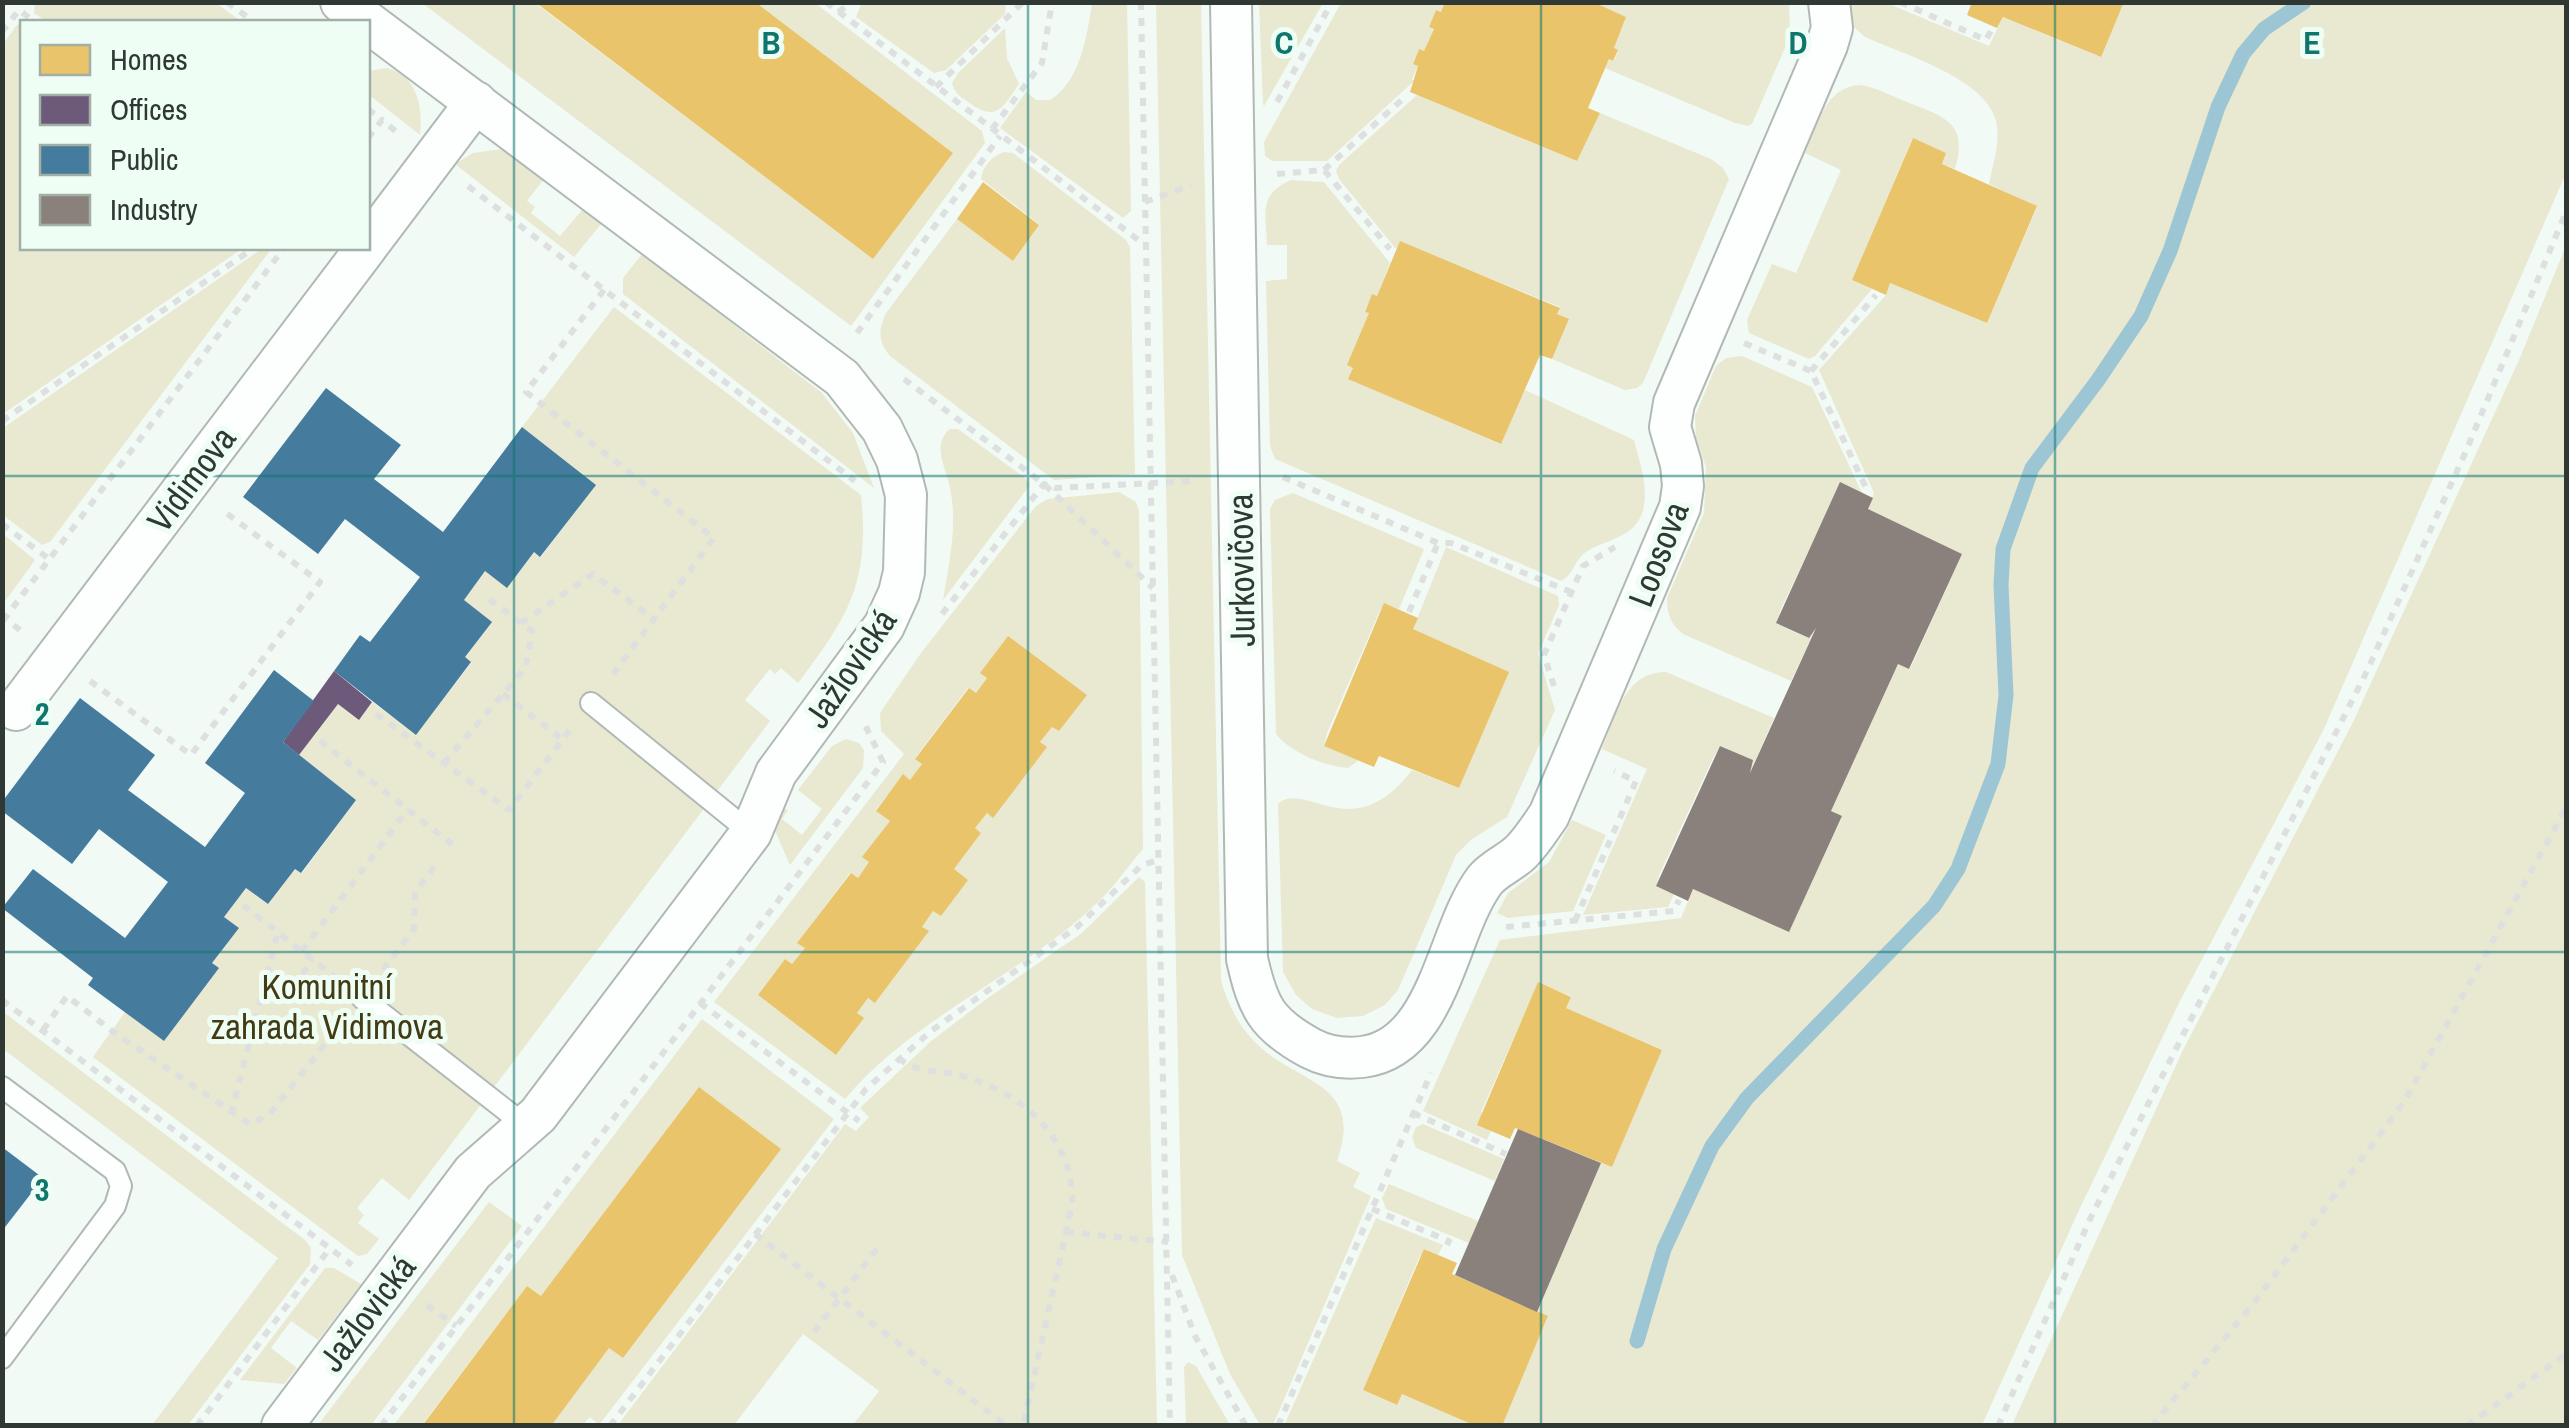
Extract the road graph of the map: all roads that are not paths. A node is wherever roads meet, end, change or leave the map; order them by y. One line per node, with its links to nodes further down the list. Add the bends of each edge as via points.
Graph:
1 (340, 2): 4 (street, Jažlovická)
2 (1231, 2): 13 (street, Jurkovičova, via 1251,978 1262,1010 1291,1038 1344,1058)
3 (1830, 2): 13 (street, Loosova, via 1828,45 1674,403 1670,427 1681,464 1680,507 1549,815 1519,854 1484,882 1422,1016 1388,1049)
4 (364, 20)
5 (370, 24): 6 (street, Jažlovická)
6 (476, 102): 7 (street, Vidimova); 11 (street, Jažlovická, via 842,378 882,429 896,460 906,495 899,593 884,626 776,773)
7 (370, 242)
8 (364, 250): 10 (street, Vidimova)
9 (591, 703): 11 (lane)
10 (16, 710)
11 (751, 834): 15 (street, Jažlovická)
12 (362, 998): 15 (lane)
13 (1370, 1056)
14 (2, 1087): 16 (lane, via 115,1171 120,1186 115,1206)
15 (526, 1126): 17 (street, Jažlovická, via 473,1172)
16 (2, 1358)
17 (282, 1426)

